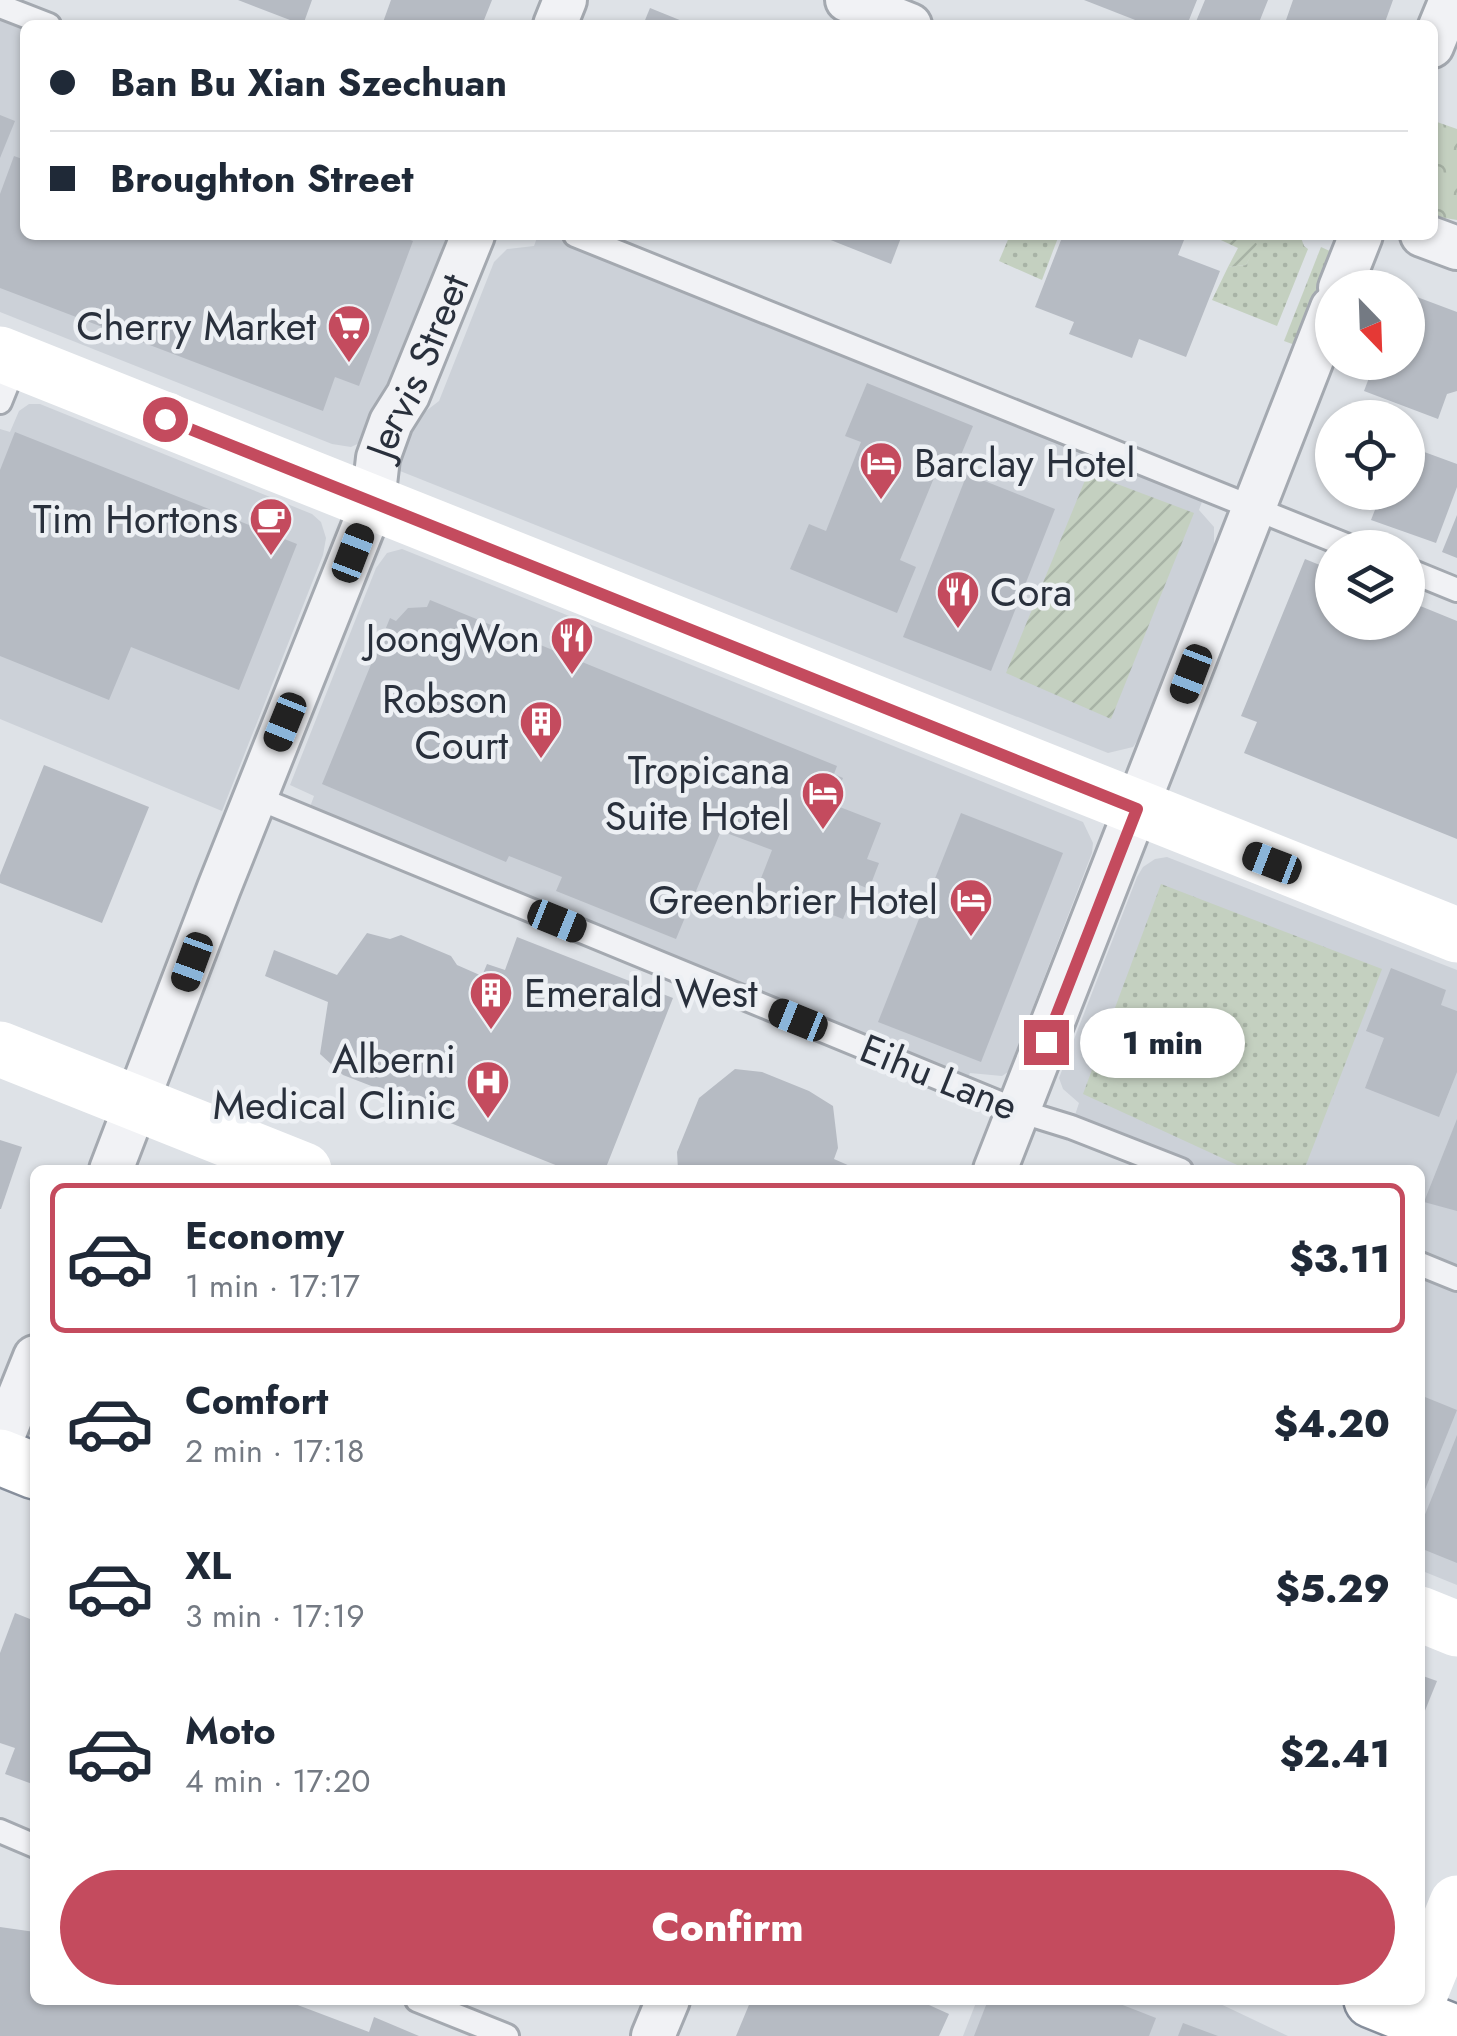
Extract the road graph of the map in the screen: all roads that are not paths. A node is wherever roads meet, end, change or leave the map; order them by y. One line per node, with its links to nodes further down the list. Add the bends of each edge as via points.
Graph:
1 (847, 0): 5 (street)
2 (1451, 0): 6 (street)
3 (0, 6): 4 (lane)
4 (37, 20)
5 (897, 20)
6 (1438, 31)
7 (470, 240): 13 (street, Jervis Street, via 391,422)
8 (587, 240): 14 (lane)
9 (1359, 240): 10 (street)
10 (1347, 270)
11 (1315, 353): 14 (street)
12 (5, 372): 13 (main road)
13 (373, 502): 18 (street, Jervis Street); 19 (main road)
14 (1256, 508): 15 (lane); 19 (street)
15 (1315, 532)
16 (1425, 577): 17 (lane)
17 (1457, 590)
18 (256, 796): 22 (street, Jervis Street); 23 (lane, Eihu Lane)
19 (1137, 809): 20 (main road); 23 (street)
20 (1457, 935)
21 (0, 1048): 22 (main road)
22 (138, 1104): 24 (street, Jervis Street); 25 (main road)
23 (1020, 1111): 26 (street); 27 (lane, Eihu Lane)
24 (113, 1165)
25 (291, 1165)
26 (997, 1165)
27 (1168, 1165)
28 (1425, 1266): 29 (lane)
29 (1457, 1279)
30 (30, 1369): 31 (street)
31 (0, 1444)
32 (0, 1457): 33 (main road)
33 (30, 1469)
34 (1425, 1616): 35 (main road)
35 (1457, 1629)
36 (0, 1831): 37 (lane)
37 (30, 1844)
38 (1457, 1903): 39 (main road)
39 (1425, 1983)
40 (430, 2005): 42 (lane)
41 (666, 2005): 43 (street)
42 (507, 2036)
43 (654, 2036)

